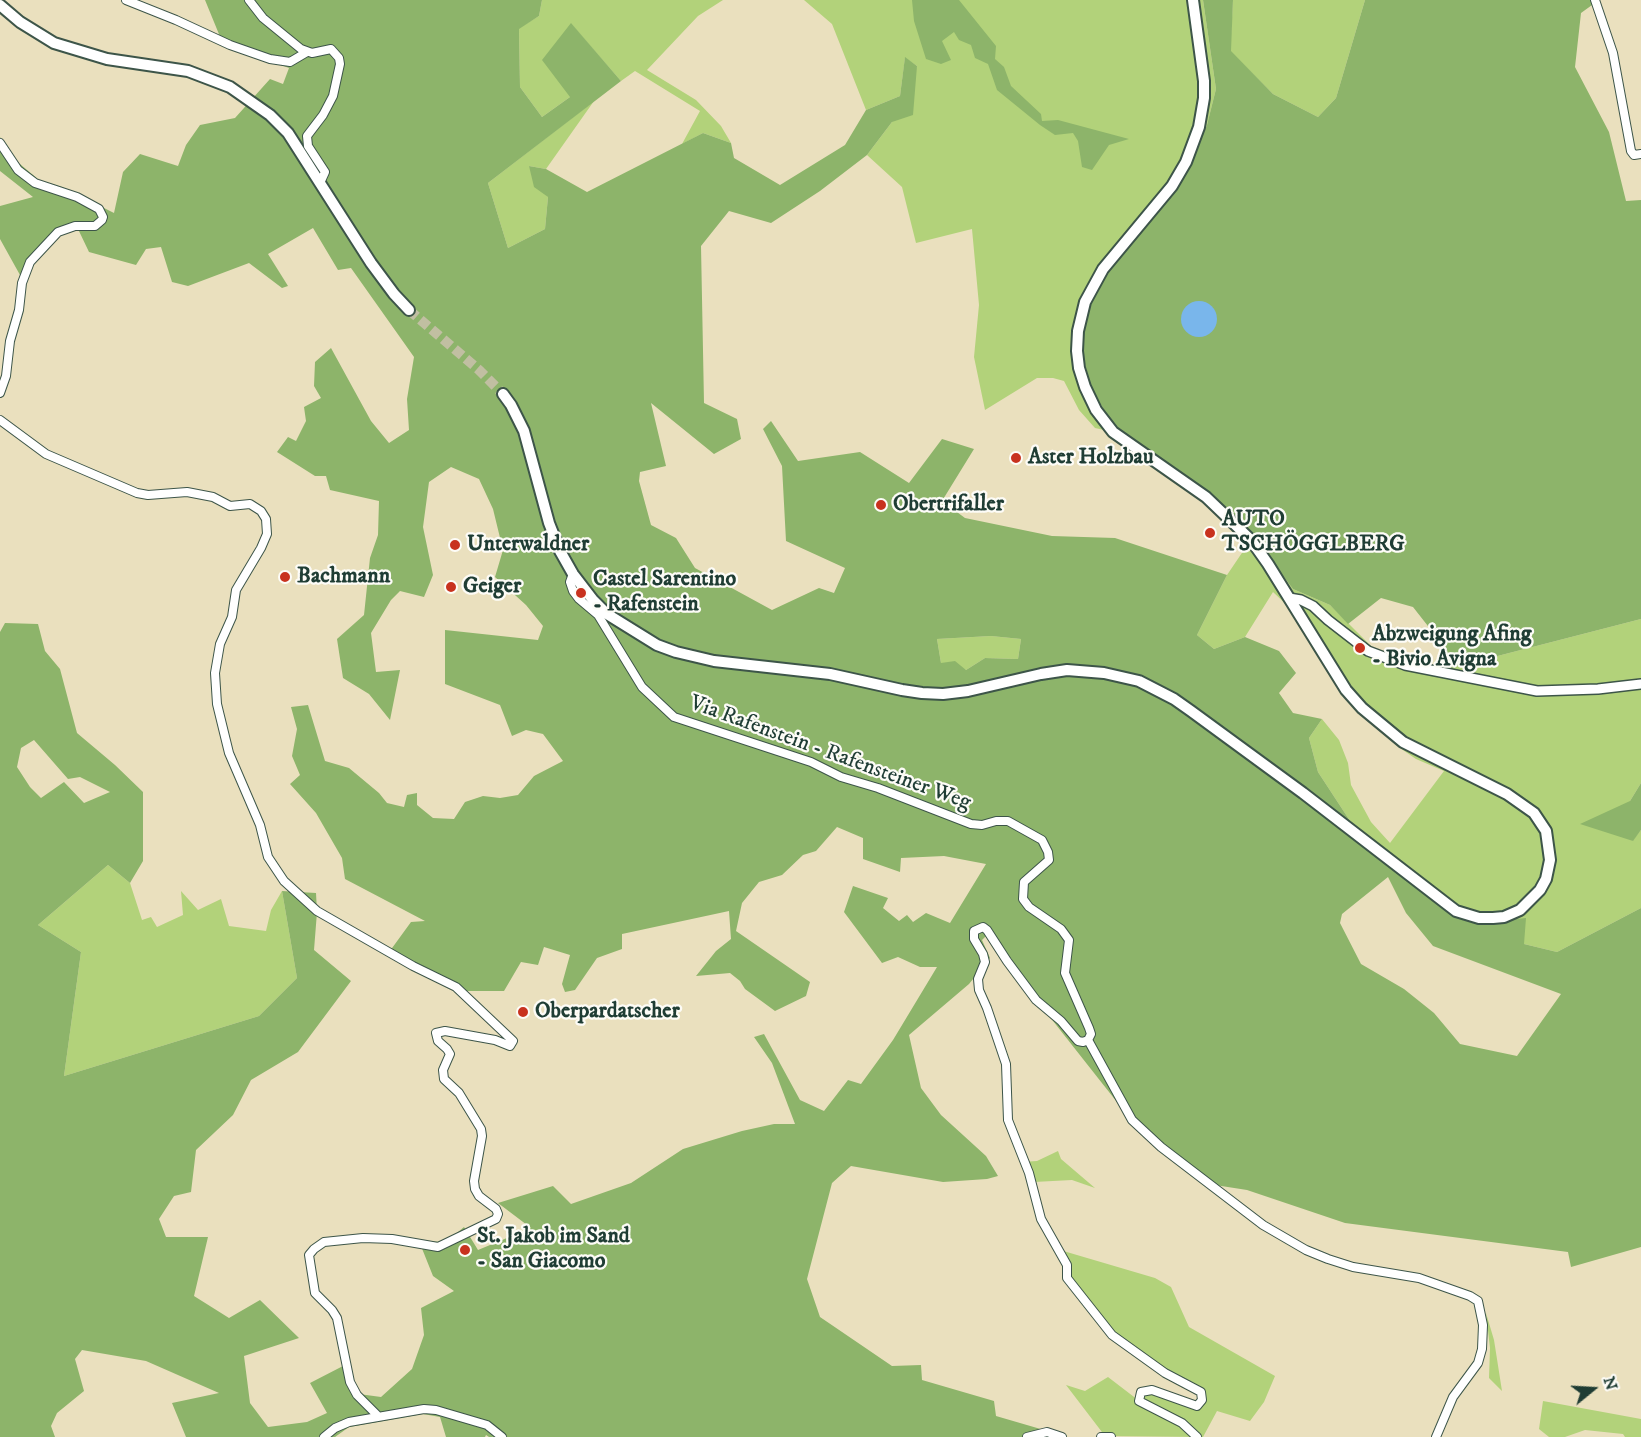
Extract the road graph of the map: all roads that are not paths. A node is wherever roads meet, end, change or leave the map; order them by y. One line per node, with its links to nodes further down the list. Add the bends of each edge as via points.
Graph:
1 (126, 0): 6 (street, via 270,59 290,62)
2 (249, 0): 6 (street, via 263,18)
3 (1193, 0): 15 (main road, via 1204,92 1194,141 1172,186 1092,285 1078,331 1079,368 1091,401 1113,432 1187,482 1238,526 1269,564)
4 (1596, 0): 8 (street, via 1613,53 1631,151)
5 (0, 5): 9 (main road, via 54,43 107,59 188,71 230,87 277,120)
6 (307, 52): 9 (street, via 331,49 340,64 333,96 308,136 308,146 325,172)
7 (0, 143): 11 (street, via 18,170 35,183 77,197 99,209 103,217 95,226 75,226 58,232 30,262 22,283)
8 (1641, 154)
9 (320, 183): 10 (main road, via 377,272)
10 (409, 310)
11 (0, 393)
12 (503, 394): 14 (main road, via 524,431 549,523)
13 (0, 420): 18 (street, via 46,454 136,493 187,492 213,497 230,506 250,504 261,511 267,534 236,590 215,673 228,753 260,825 268,857 284,881 317,911 456,987 513,1041 510,1046 446,1031 436,1033 450,1054 443,1070 444,1079 459,1093 481,1129 475,1189 496,1209 496,1219 438,1247 363,1238 324,1242 309,1255 315,1293 337,1318 350,1382)
14 (573, 574): 15 (main road, via 607,614 634,632 676,652 714,661 830,674 943,694 1066,670 1139,681 1174,699 1456,911 1493,918 1513,914 1527,905 1540,890 1549,869 1549,841 1539,819 1507,794 1403,742 1371,716 1346,690); 17 (street, Via Rafenstein - Rafensteiner Weg, via 573,591 598,615 642,687 674,717 811,762 845,779 971,824 1008,821 1042,840 1048,861 1024,882 1023,899 1061,928 1069,940 1065,973 1089,1028)
15 (1289, 598): 16 (street, via 1313,606 1368,651 1405,665 1537,691)
16 (1641, 684)
17 (1088, 1040): 25 (street, via 1076,1040 1036,1000 987,930 983,927 974,931 985,962 978,979 979,990 1006,1064 1008,1120 1029,1173 1041,1219 1067,1265 1067,1278 1112,1335 1165,1373 1201,1392 1202,1400 1197,1406 1152,1390 1141,1392 1139,1401 1182,1423); 26 (street, via 1132,1120 1263,1225 1328,1259 1419,1278 1478,1301 1483,1325 1478,1363 1453,1397)
18 (378, 1416): 19 (street, via 340,1425); 20 (street, via 436,1410 487,1425)
19 (324, 1437)
20 (502, 1437)
21 (1027, 1437): 22 (street, via 1047,1432)
22 (1062, 1437)
23 (1101, 1437): 24 (street)
24 (1111, 1437)
25 (1197, 1437)
26 (1436, 1437)

